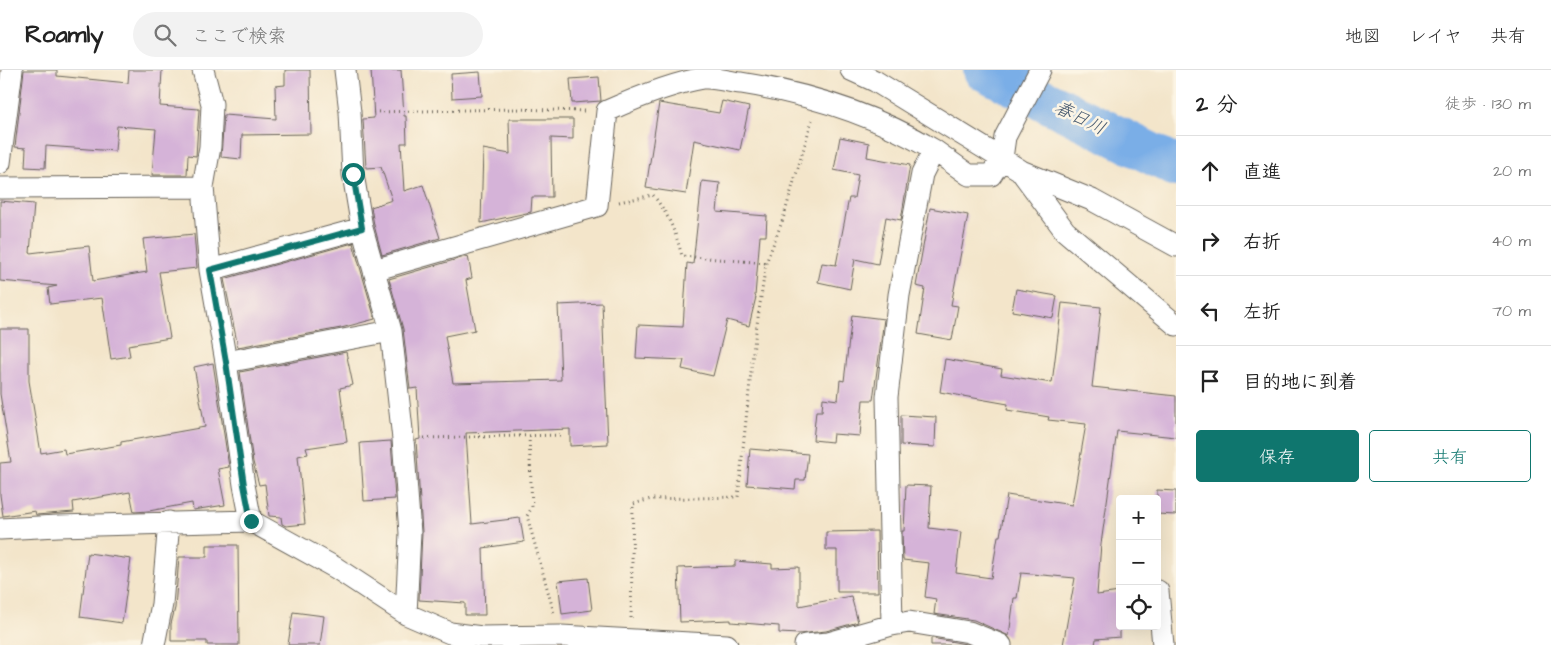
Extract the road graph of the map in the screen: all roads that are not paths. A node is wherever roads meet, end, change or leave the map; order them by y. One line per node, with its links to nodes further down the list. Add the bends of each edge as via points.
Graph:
1 (12, 70): 8 (street)
2 (203, 70): 10 (street, via 212,104 210,148)
3 (345, 70): 12 (street, via 353,174)
4 (851, 70): 7 (street)
5 (1040, 70): 7 (street, via 1005,137)
6 (934, 150): 7 (street, via 969,175 991,175); 15 (street, via 905,132 820,99 706,78 632,100 607,111 597,206); 23 (street, via 922,174 899,295 887,397)
7 (1002, 158): 9 (street)
8 (0, 162)
9 (1020, 170): 13 (street, via 1092,200); 16 (street, via 1065,231)
10 (203, 187): 11 (street); 14 (street)
11 (0, 188)
12 (362, 228): 14 (street); 15 (street)
13 (1176, 246)
14 (210, 270): 18 (street)
15 (374, 270): 17 (street)
16 (1176, 325)
17 (391, 331): 18 (street); 22 (street, via 410,533)
18 (226, 362): 19 (street)
19 (251, 521): 20 (street); 22 (street, via 336,568)
20 (169, 522): 21 (street); 25 (street, via 162,604)
21 (0, 529)
22 (406, 614): 26 (street, via 450,633 482,637 630,638)
23 (892, 624): 27 (street, via 828,643); 28 (street, via 908,622 970,632)
24 (1161, 630): 29 (street)
25 (154, 645)
26 (727, 645)
27 (805, 645)
28 (1001, 645)
29 (1162, 645)

